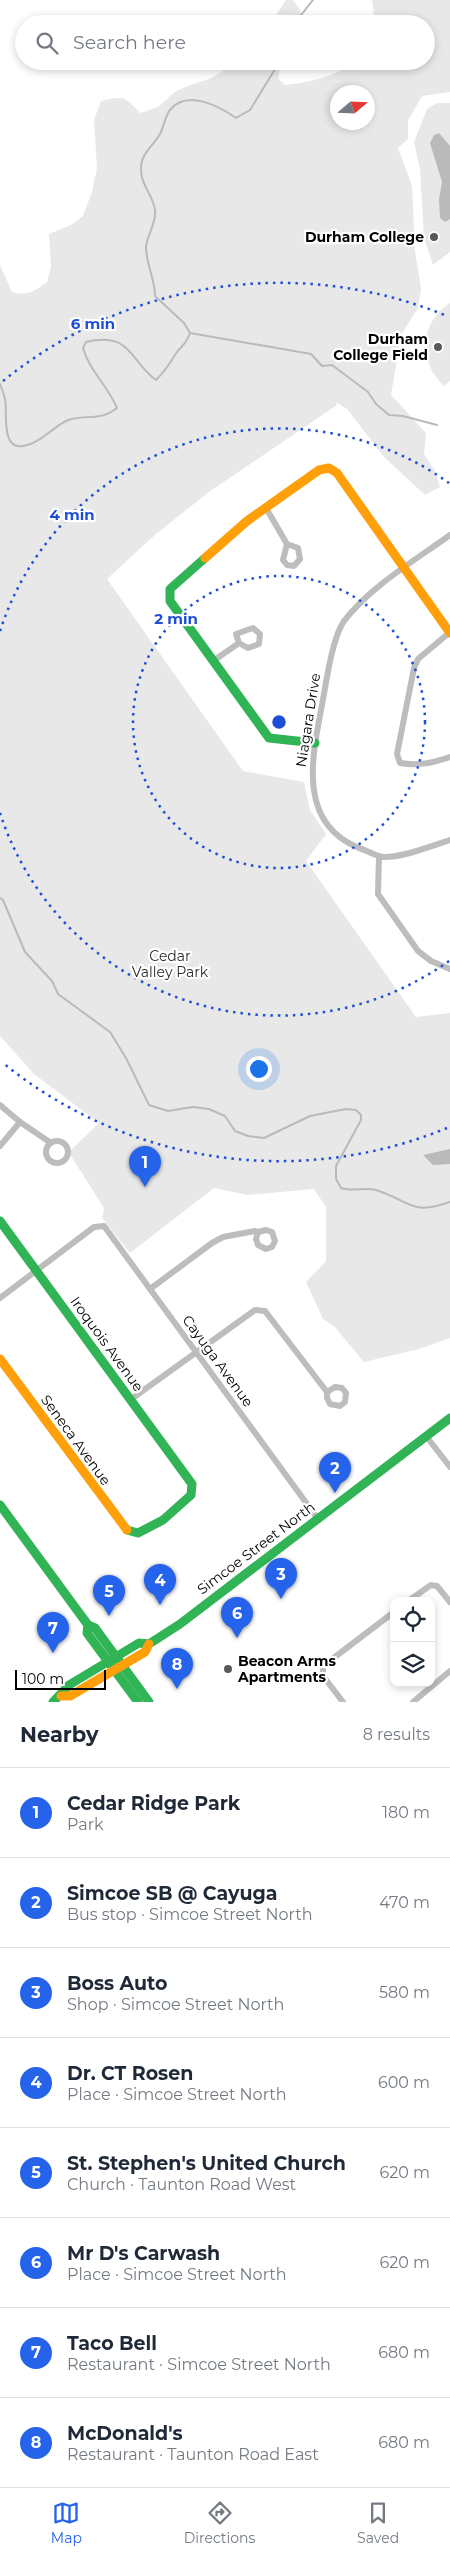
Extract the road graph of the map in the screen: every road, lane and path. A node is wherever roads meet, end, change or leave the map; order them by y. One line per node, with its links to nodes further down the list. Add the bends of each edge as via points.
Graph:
1 (266, 508): 3 (street); 4 (street, via 319,470 329,468 337,473); 7 (street, via 170,589 170,601)
2 (450, 535): 4 (street, Niagara Drive)
3 (287, 544)
4 (404, 569): 5 (street); 8 (street, Niagara Drive, via 363,601 343,623 330,661)
5 (450, 632): 9 (street, via 418,659 414,668 396,754 400,763 423,766)
6 (239, 643): 7 (street)
7 (213, 661): 8 (street, via 269,738)
8 (315, 743): 11 (street, Niagara Drive, via 312,782 319,810 346,842)
9 (450, 757)
10 (450, 840): 11 (street)
11 (380, 856): 12 (street, via 378,894 418,950 431,961)
12 (450, 969)
13 (0, 1105): 14 (street)
14 (20, 1122): 15 (street); 16 (street)
15 (51, 1143)
16 (0, 1146)
17 (0, 1221): 19 (street, Iroquois Avenue)
18 (258, 1232): 20 (street, via 216,1240)
19 (36, 1271): 20 (street, Cayuga Avenue, via 94,1227 102,1225); 21 (street); 25 (street, Iroquois Avenue)
20 (150, 1289): 22 (street, Cayuga Avenue)
21 (0, 1298)
22 (196, 1352): 24 (street, via 250,1312 260,1310 265,1312); 25 (street); 31 (street, Cayuga Avenue)
23 (0, 1359): 29 (street, Seneca Avenue, via 122,1526 132,1534 143,1533 183,1503 191,1495)
24 (327, 1392)
25 (130, 1400): 29 (street, Iroquois Avenue)
26 (450, 1418): 27 (street, Simcoe Street North)
27 (426, 1436): 28 (street); 31 (street, Simcoe Street North)
28 (450, 1467)
29 (192, 1484)
30 (0, 1505): 36 (street, via 88,1625 95,1628)
31 (318, 1519): 35 (street, Simcoe Street North)
32 (414, 1597): 33 (street, via 431,1585 438,1586)
33 (450, 1602)
34 (390, 1615): 44 (street, via 323,1666 323,1676)
35 (149, 1644): 36 (street, Simcoe Street North, via 140,1644); 37 (street, Simcoe Street North, via 145,1652)
36 (112, 1659): 37 (street); 38 (street); 40 (street, Simcoe Street North, via 65,1688)
37 (123, 1665): 38 (street, Simcoe Street North); 43 (street)
38 (114, 1670): 40 (street, Simcoe Street North, via 70,1696); 42 (street)
39 (450, 1671): 45 (street)
40 (61, 1696): 41 (street, Simcoe Street North)
41 (53, 1702)
42 (138, 1702)
43 (149, 1702)
44 (343, 1702)
45 (413, 1702)

